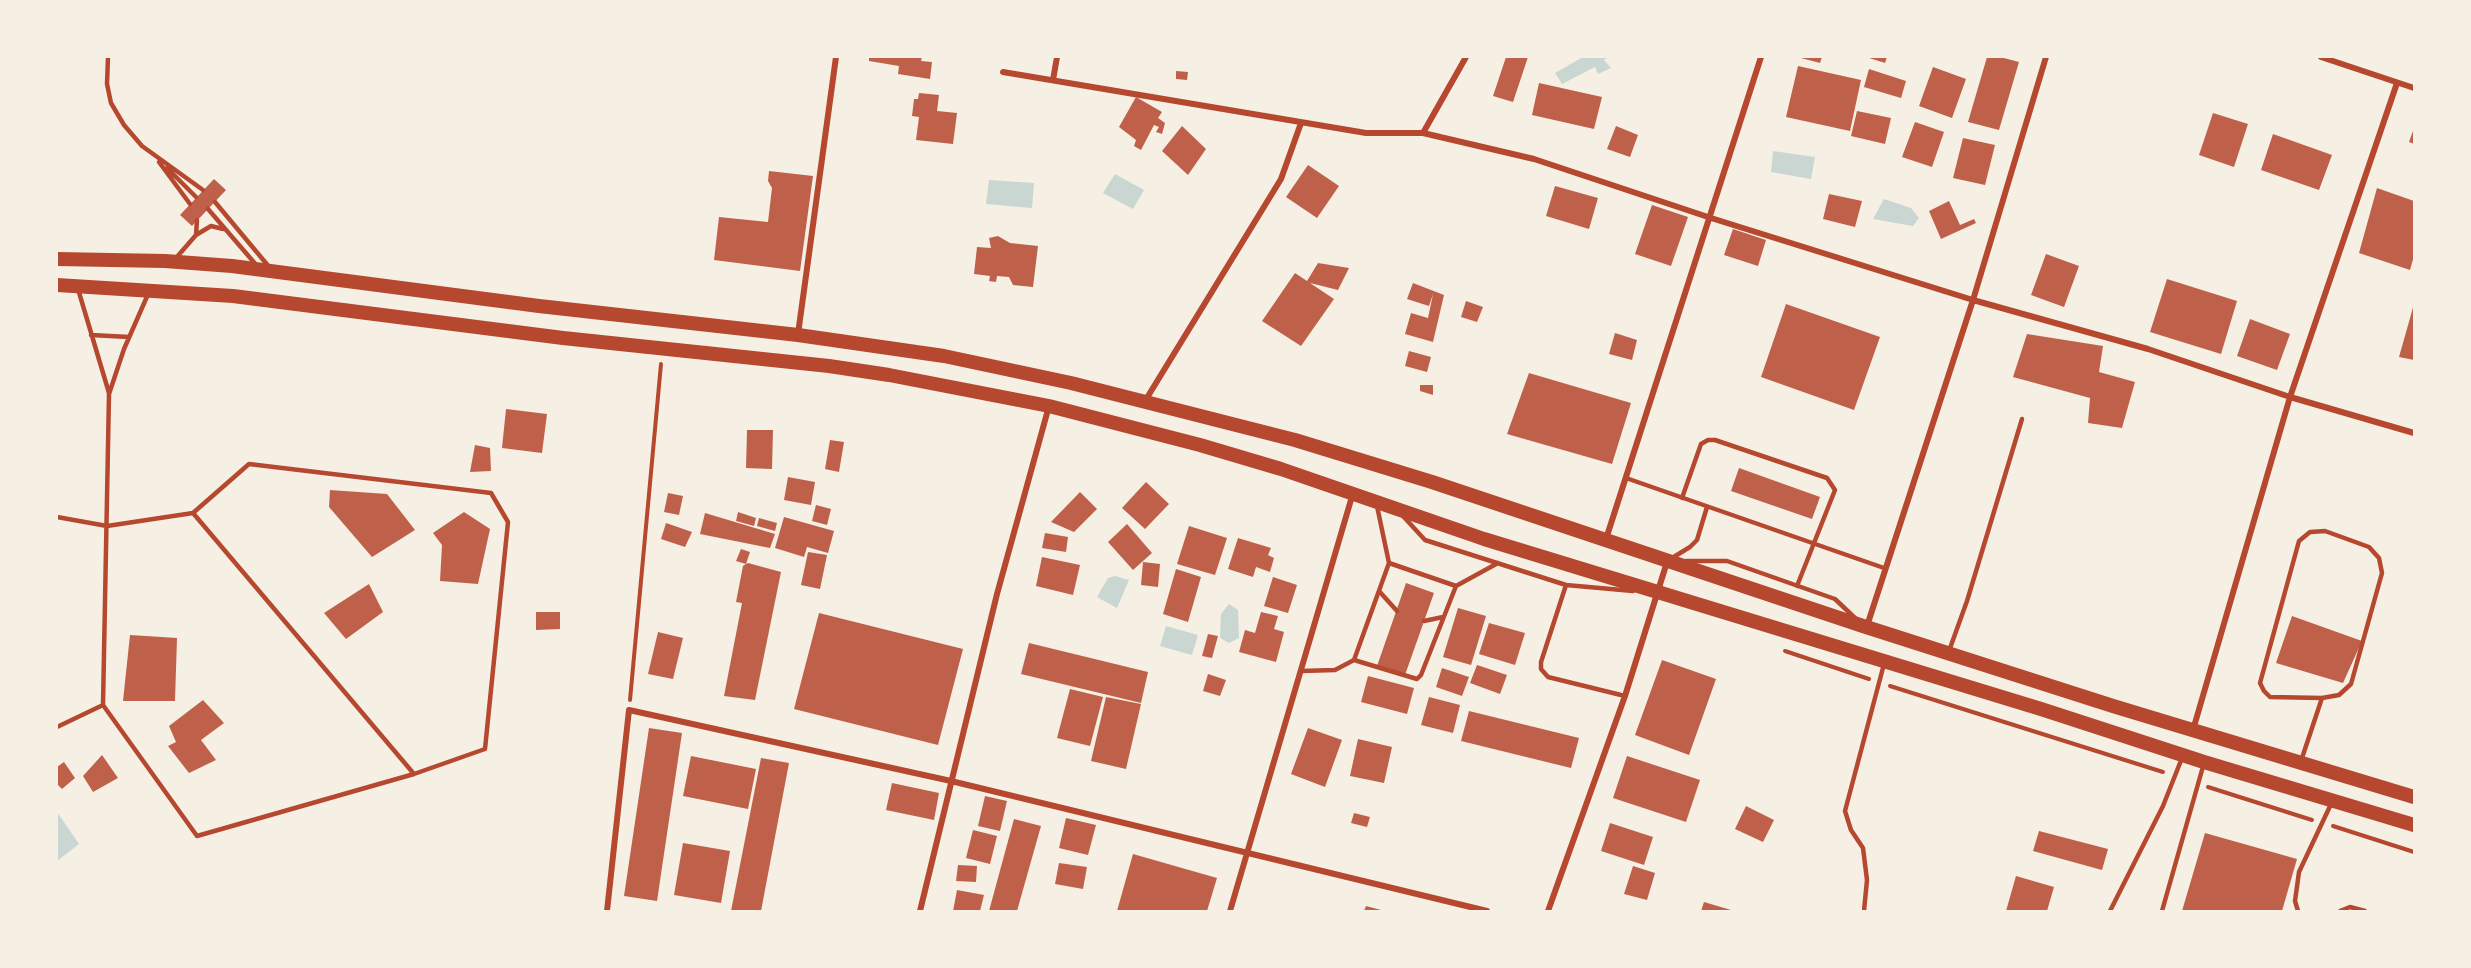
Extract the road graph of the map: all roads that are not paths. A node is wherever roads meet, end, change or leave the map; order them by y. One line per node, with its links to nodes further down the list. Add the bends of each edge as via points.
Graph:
1 (108, 57): 14 (lane, via 111,103 124,125)
2 (836, 57): 32 (street)
3 (1057, 57): 9 (street)
4 (1466, 57): 13 (street)
5 (1761, 57): 20 (street)
6 (2046, 57): 30 (street)
7 (2321, 57): 10 (street)
8 (1003, 72): 9 (street)
9 (1053, 80): 12 (street)
10 (2397, 83): 11 (street); 35 (street)
11 (2414, 88)
12 (1301, 123): 13 (street, via 1366,133); 36 (street, via 1281,180)
13 (1423, 133): 20 (street, via 1534,159)
14 (156, 158): 15 (lane); 16 (lane); 18 (lane)
15 (203, 190)
16 (196, 197)
17 (215, 202): 26 (lane)
18 (190, 204)
19 (208, 209): 22 (lane)
20 (1711, 218): 30 (street); 40 (street)
21 (197, 220): 23 (lane)
22 (228, 231): 23 (lane, via 211,226); 26 (lane)
23 (196, 235): 25 (lane)
24 (57, 259): 25 (main road)
25 (174, 262): 26 (main road)
26 (268, 272): 32 (main road)
27 (57, 285): 28 (main road)
28 (77, 286): 29 (main road); 31 (lane)
29 (150, 290): 33 (lane); 37 (main road, via 233,296 890,375)
30 (1973, 300): 35 (street, via 2148,349); 54 (street)
31 (91, 335): 33 (lane); 34 (lane)
32 (798, 335): 36 (main road, via 944,356)
33 (129, 337): 34 (lane)
34 (109, 394): 48 (lane)
35 (2290, 397): 39 (street); 72 (street)
36 (1145, 402): 49 (main road, via 1295,440)
37 (1049, 406): 41 (main road, via 1200,445); 77 (street)
38 (2022, 419): 64 (lane)
39 (2414, 433)
40 (1626, 478): 42 (lane); 49 (street)
41 (1353, 492): 43 (main road); 67 (street)
42 (1682, 498): 45 (lane); 50 (lane, via 1701,444 1708,440 1827,478 1835,490)
43 (1376, 500): 44 (main road); 52 (lane)
44 (1394, 507): 53 (lane, via 1425,540); 59 (main road)
45 (1707, 507): 50 (lane); 51 (lane, via 1696,540)
46 (193, 513): 48 (lane); 76 (lane); 76 (lane, via 249,464 491,493 508,522 485,749)
47 (57, 516): 48 (lane)
48 (107, 526): 70 (lane)
49 (1605, 540): 51 (main road)
50 (1814, 546): 54 (lane); 57 (lane)
51 (1668, 561): 57 (lane, via 1727,561); 59 (street); 63 (main road)
52 (1389, 563): 56 (lane); 58 (lane)
53 (1498, 563): 55 (lane); 56 (lane)
54 (1884, 568): 63 (street)
55 (1566, 585): 59 (lane); 68 (lane, via 1541,669 1548,677)
56 (1456, 586): 61 (lane)
57 (1797, 586): 63 (lane, via 1835,599)
58 (1379, 591): 60 (lane); 65 (lane)
59 (1658, 593): 66 (main road); 68 (street)
60 (1397, 611)
61 (1443, 617): 62 (lane); 65 (lane, via 1422,675 1417,679)
62 (1424, 621)
63 (1865, 627): 64 (main road)
64 (1948, 653): 72 (main road)
65 (1354, 660): 67 (lane, via 1335,670)
66 (1885, 661): 73 (main road); 87 (lane, via 1845,811 1863,848 1868,880)
67 (1301, 671): 81 (street)
68 (1625, 696): 86 (street)
69 (2322, 698): 69 (lane, via 2338,695 2351,684 2382,573 2379,558 2369,547 2325,531 2310,532 2299,541 2260,683 2271,697); 75 (lane)
70 (103, 705): 71 (lane); 76 (lane, via 197,836)
71 (57, 726)
72 (2193, 730): 75 (main road)
73 (2182, 755): 74 (main road); 88 (lane, via 2176,776)
74 (2204, 762): 79 (main road); 89 (lane)
75 (2300, 763): 78 (main road)
76 (414, 774)
77 (951, 781): 81 (street); 82 (street, via 629,710); 83 (street)
78 (2414, 797)
79 (2333, 801): 80 (main road); 90 (lane, via 2299,872 2295,901)
80 (2414, 825)
81 (1248, 854): 84 (street); 85 (street)
82 (607, 911)
83 (920, 911)
84 (1230, 911)
85 (1487, 911)
86 (1548, 911)
87 (1864, 911)
88 (2110, 911)
89 (2162, 911)
90 (2298, 911)
91 (2340, 911): 92 (lane, via 2350,907)
92 (2366, 911)

